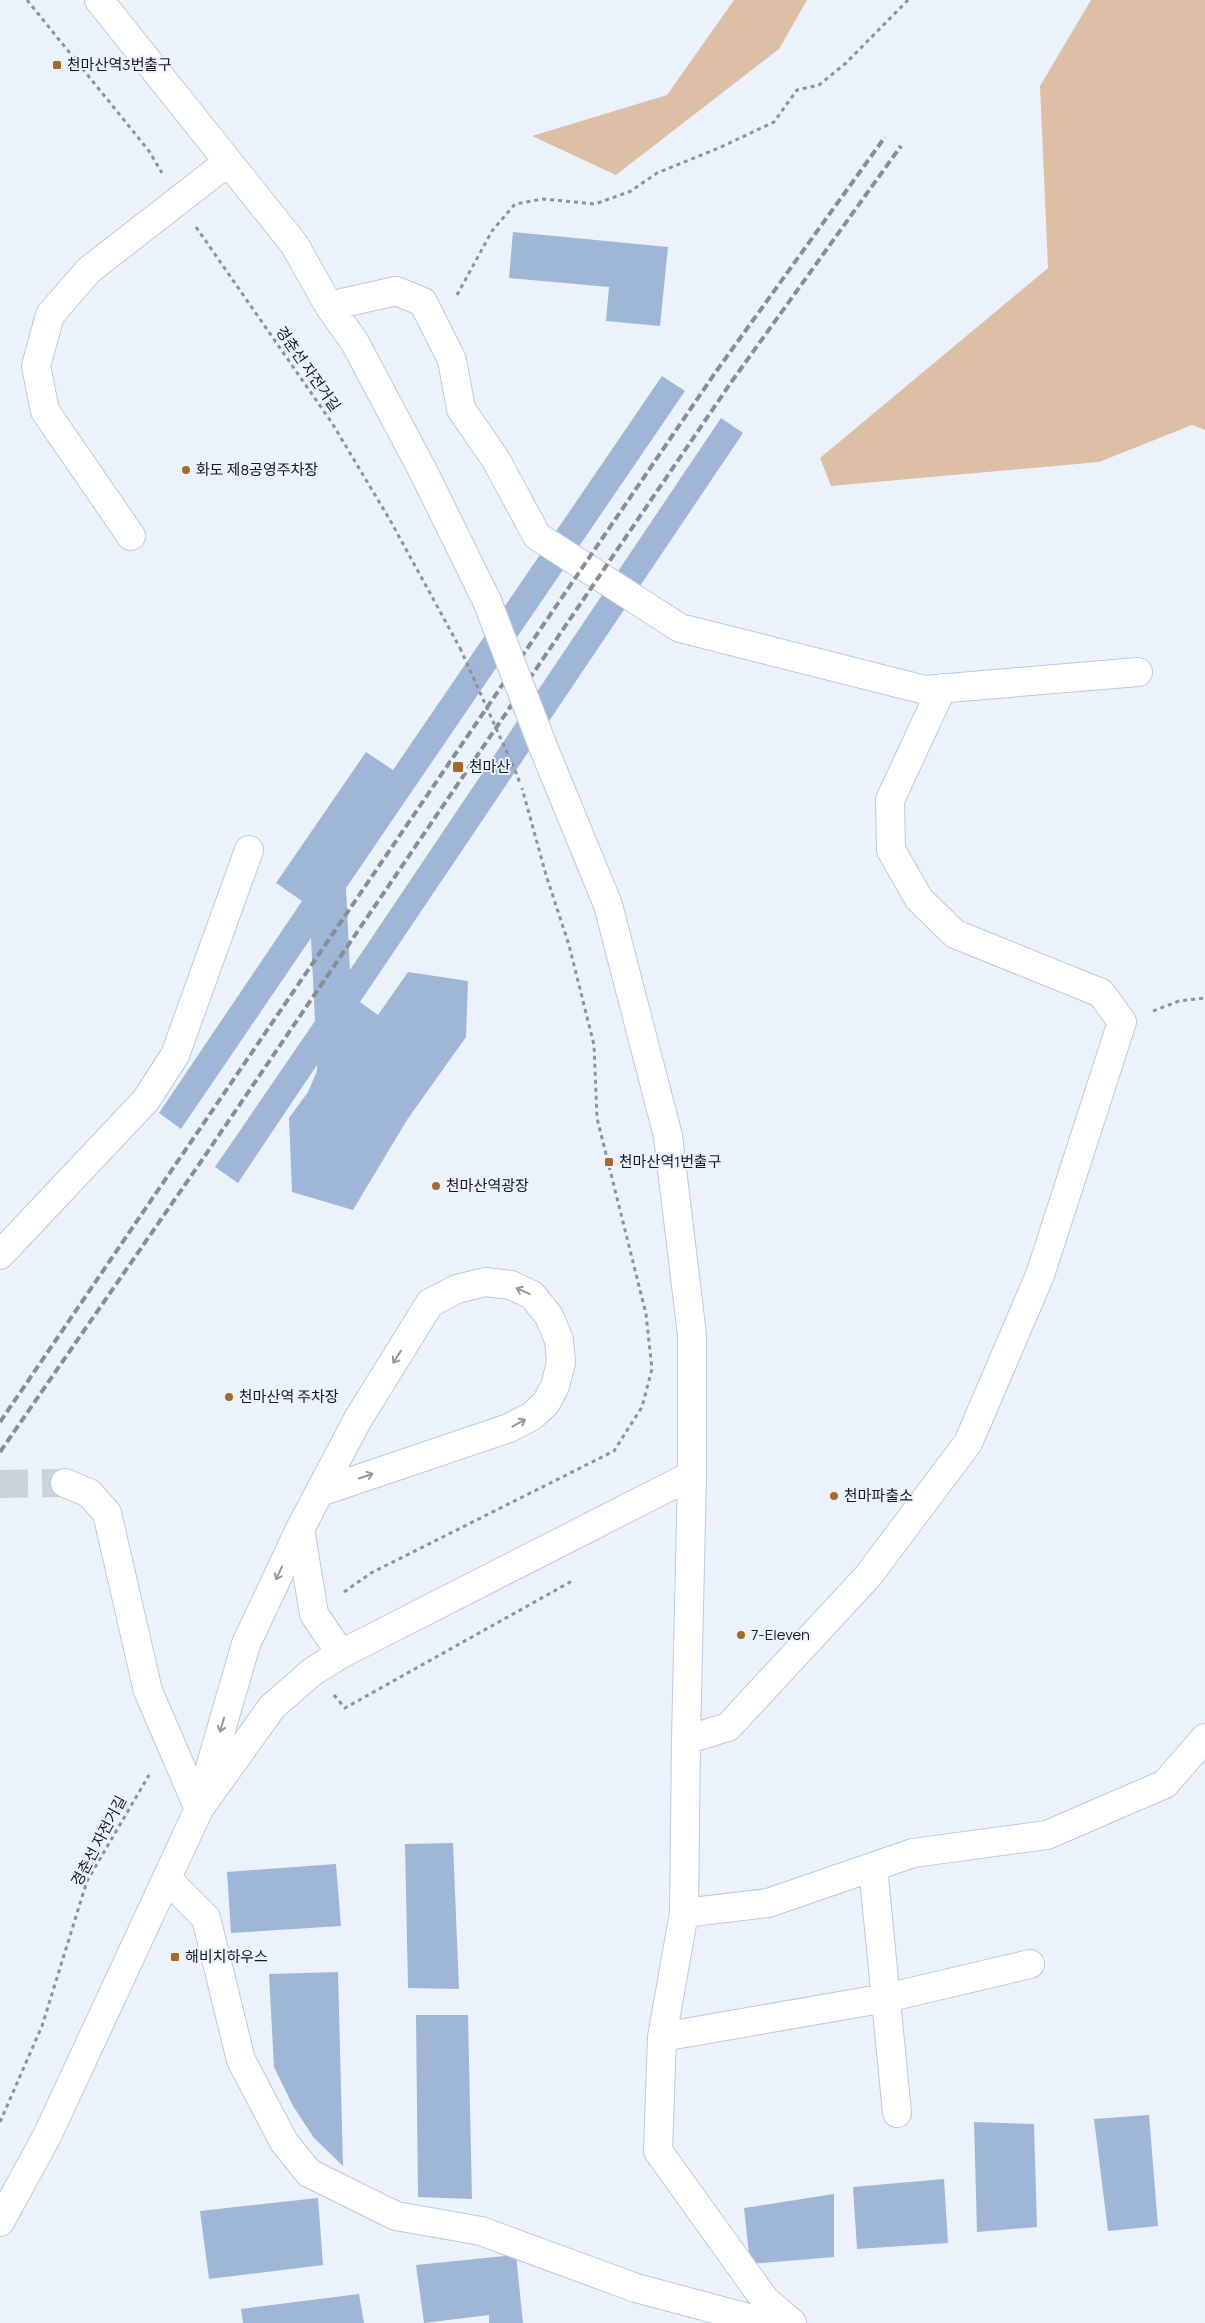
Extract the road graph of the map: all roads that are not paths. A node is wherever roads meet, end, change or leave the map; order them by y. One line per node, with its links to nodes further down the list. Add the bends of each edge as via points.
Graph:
1 (99, 0): 2 (street)
2 (228, 162): 3 (street, via 294,244); 4 (street, via 88,270 50,315 36,366 45,411)
3 (329, 306): 6 (street, via 396,290 423,302 452,360 461,409 496,460 537,536 680,628 925,690); 9 (street, bridge, via 368,367 487,601 608,905 668,1136 692,1335)
4 (131, 536)
5 (1138, 672): 6 (street)
6 (942, 688): 15 (street, via 890,800 891,850 919,900 956,934 1101,993 1122,1022 1040,1276 968,1443 868,1576 728,1727)
7 (250, 850): 8 (street, via 170,1062 146,1100)
8 (0, 1255)
9 (692, 1475): 13 (street); 15 (street)
10 (65, 1483): 16 (street, via 89,1493 107,1513 148,1691)
11 (320, 1492): 11 (street, one-way to 11, via 510,1428 532,1416 546,1403 561,1363 559,1340 549,1316 532,1294 511,1285 485,1282 457,1289 430,1303 358,1419); 12 (street)
12 (300, 1529): 13 (street, via 314,1614); 16 (street, one-way to 16, via 246,1644)
13 (341, 1654): 16 (street, via 312,1672 272,1707)
14 (1205, 1738): 17 (street, via 1165,1784 1046,1835 913,1853)
15 (686, 1740): 19 (street)
16 (199, 1809): 18 (street)
17 (873, 1867): 19 (street, via 768,1903); 21 (street)
18 (167, 1879): 24 (street, via 47,2136); 25 (street, via 206,1918 242,2060 284,2142 310,2173 396,2216 481,2231 636,2288)
19 (684, 1913): 22 (street)
20 (1030, 1964): 21 (street)
21 (886, 1998): 22 (street); 23 (street)
22 (662, 2037): 26 (street, via 658,2152 765,2300)
23 (897, 2113)
24 (0, 2222)
25 (767, 2323)
26 (792, 2323)

